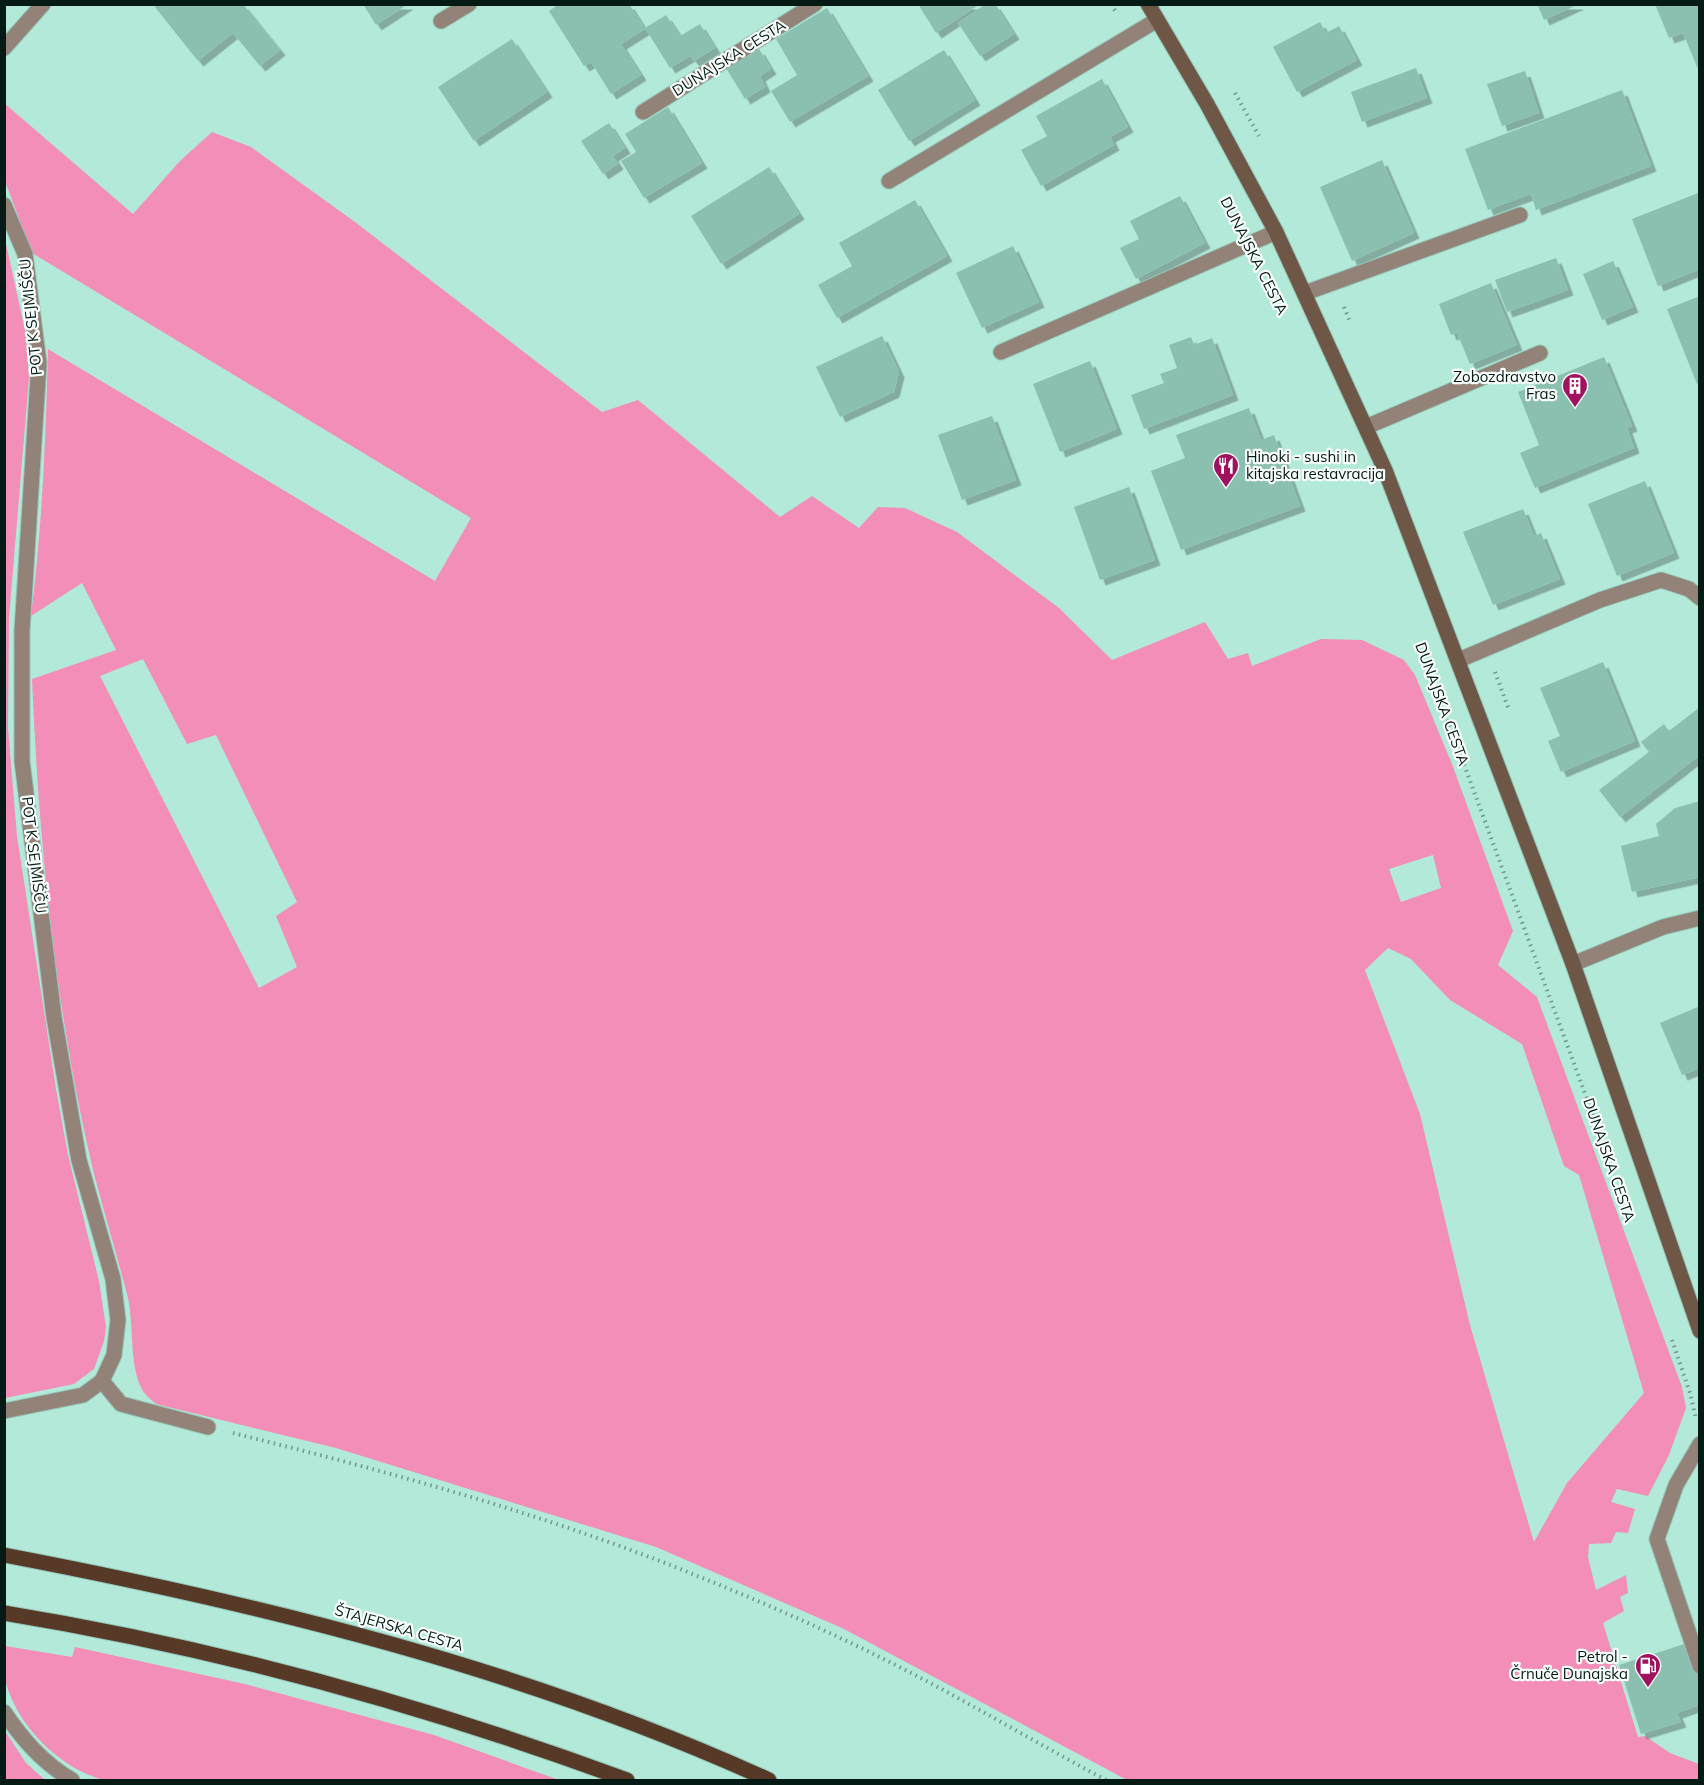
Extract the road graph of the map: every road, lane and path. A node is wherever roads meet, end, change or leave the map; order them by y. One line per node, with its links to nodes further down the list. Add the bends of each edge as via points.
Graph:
1 (43, 4): 9 (street)
2 (469, 4): 7 (street)
3 (815, 4): 10 (street, DUNAJSKA CESTA)
4 (1111, 4): 8 (path)
5 (1148, 4): 6 (main road, DUNAJSKA CESTA)
6 (1157, 20): 8 (street); 14 (main road, DUNAJSKA CESTA)
7 (441, 21)
8 (1131, 36): 11 (street)
9 (4, 48)
10 (643, 112)
11 (889, 181)
12 (4, 205): 27 (street, POT K SEJMIŠČU, via 25,254 39,363 22,631 22,761 69,1105 79,1160 113,1279 118,1320 114,1355)
13 (1520, 215): 15 (street)
14 (1276, 232): 15 (main road, DUNAJSKA CESTA); 16 (street)
15 (1305, 293): 18 (main road, DUNAJSKA CESTA)
16 (1001, 352)
17 (1540, 353): 18 (street)
18 (1366, 427): 20 (main road, DUNAJSKA CESTA)
19 (1700, 598): 20 (street, via 1689,589 1661,580 1600,600)
20 (1459, 660): 23 (main road, DUNAJSKA CESTA)
21 (1429, 670): 24 (path, DUNAJSKA CESTA)
22 (1700, 918): 23 (street, via 1663,927)
23 (1573, 964): 25 (main road, DUNAJSKA CESTA)
24 (1596, 1123)
25 (1700, 1331)
26 (1671, 1337): 29 (path)
27 (102, 1381): 28 (street, via 83,1395); 30 (street, via 121,1404)
28 (4, 1411)
29 (1697, 1425)
30 (207, 1427): 39 (path, via 493,1504 600,1538 695,1575 915,1675)
31 (1700, 1444): 34 (street, via 1676,1485 1657,1539)
32 (4, 1555): 38 (main road, ŠTAJERSKA CESTA, via 215,1598 355,1633 555,1695)
33 (4, 1613): 37 (main road, via 209,1653 316,1680 509,1738)
34 (1700, 1666)
35 (4, 1712): 36 (street, via 45,1762)
36 (72, 1780)
37 (627, 1780)
38 (770, 1780)
39 (1106, 1780)

